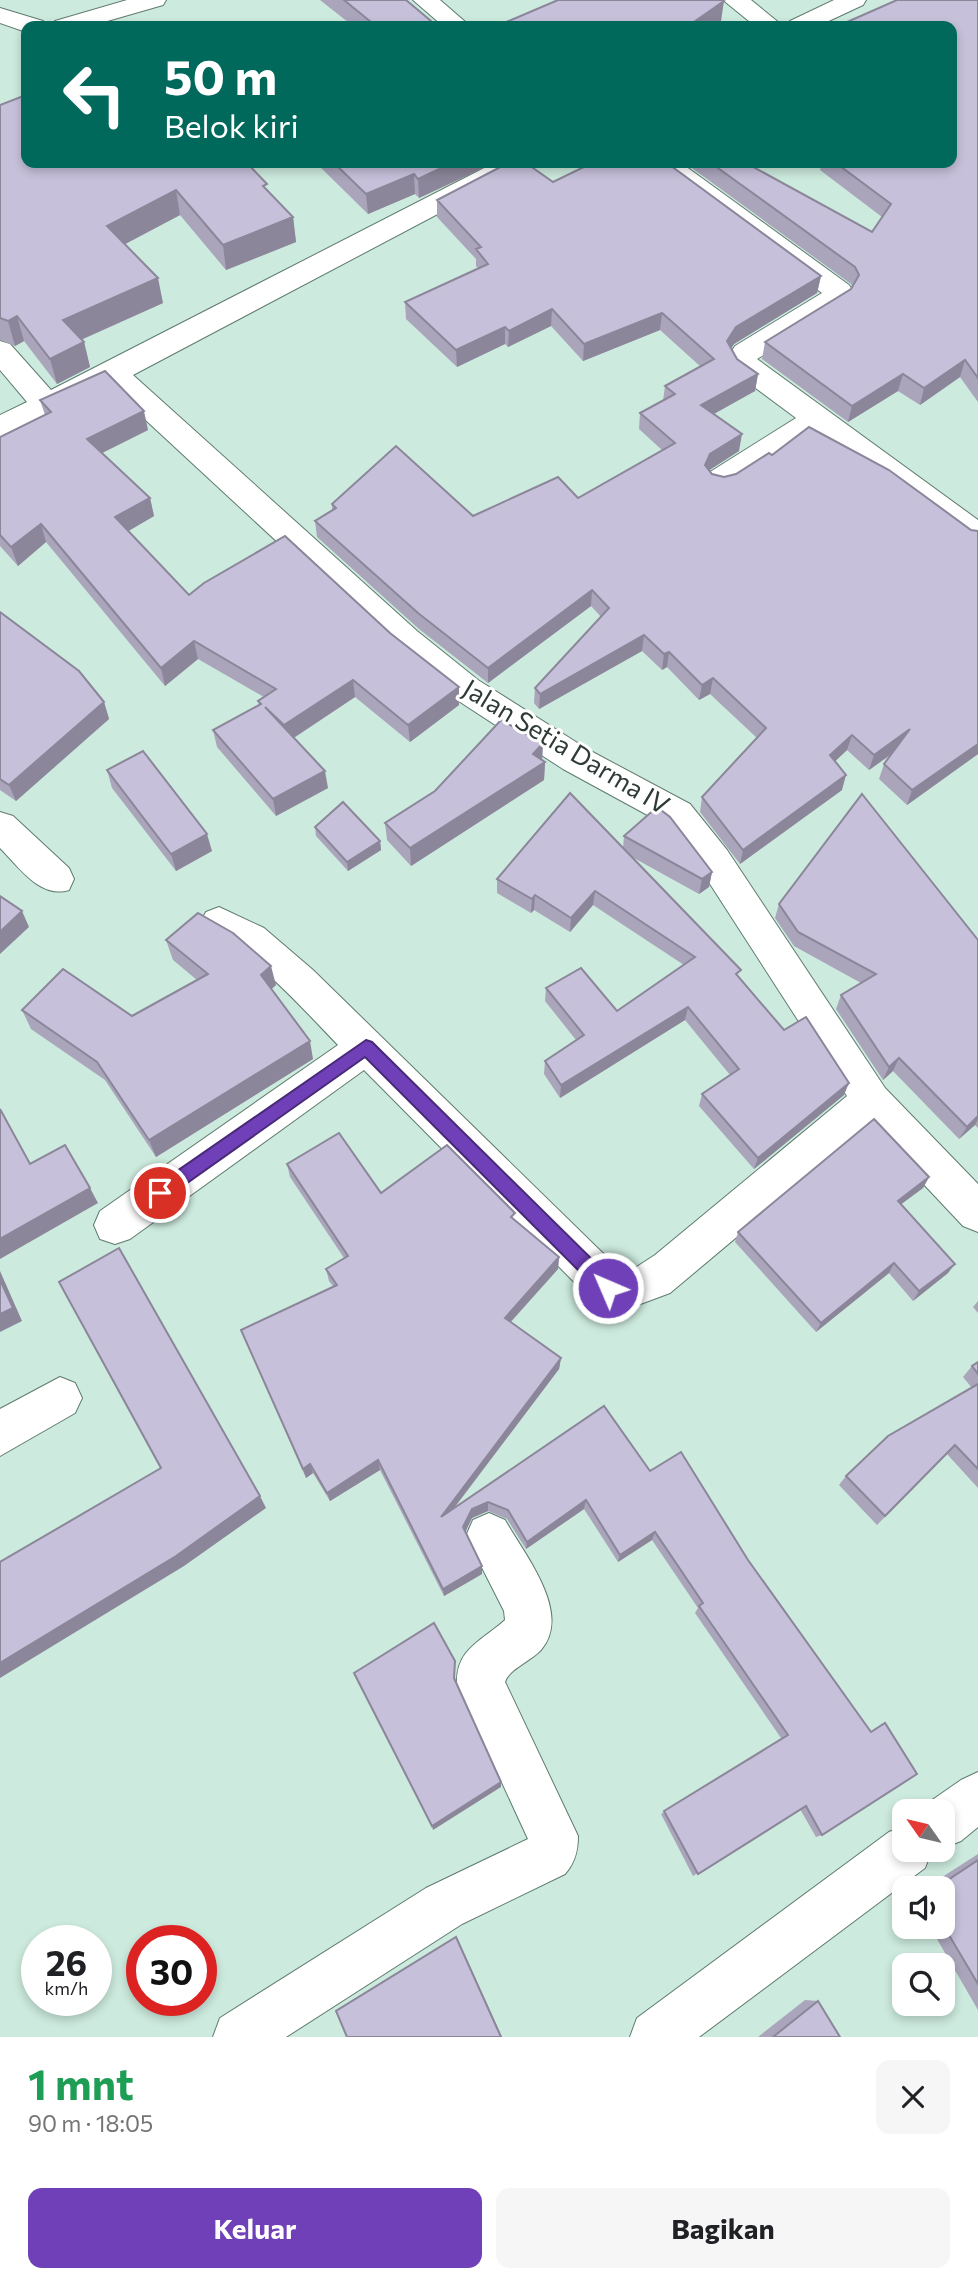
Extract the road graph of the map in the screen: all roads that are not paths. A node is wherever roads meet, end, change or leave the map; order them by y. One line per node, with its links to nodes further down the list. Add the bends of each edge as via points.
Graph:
1 (155, 0): 6 (street)
2 (425, 0): 7 (street)
3 (735, 0): 8 (street)
4 (855, 0): 9 (street)
5 (0, 15): 10 (street)
6 (82, 21)
7 (452, 21)
8 (764, 21)
9 (811, 21)
10 (21, 22)
11 (21, 36): 12 (street)
12 (0, 38)
13 (504, 168): 16 (street)
14 (671, 168): 18 (street, via 839,290 836,297 742,359)
15 (0, 351): 17 (street)
16 (113, 373): 17 (street); 26 (street, Jalan Setia Darma IV, via 405,640 466,689 575,759 677,814 714,860)
17 (47, 405): 19 (street)
18 (817, 418): 20 (street); 21 (street)
19 (0, 428)
20 (721, 480)
21 (978, 536)
22 (0, 825): 23 (street)
23 (56, 879)
24 (219, 923): 25 (street, via 251,939)
25 (366, 1047): 26 (street, via 608,1288 626,1291 643,1287 670,1269); 28 (street)
26 (871, 1100): 27 (street, Jalan Setia Darma IV)
27 (978, 1213)
28 (115, 1225)
29 (60, 1398): 30 (street)
30 (0, 1434)
31 (489, 1536): 35 (street, via 527,1607 529,1627 480,1670 481,1685 553,1836 553,1850 444,1906)
32 (978, 1797): 33 (street)
33 (956, 1813)
34 (892, 1861): 36 (street)
35 (239, 2037)
36 (656, 2037)

